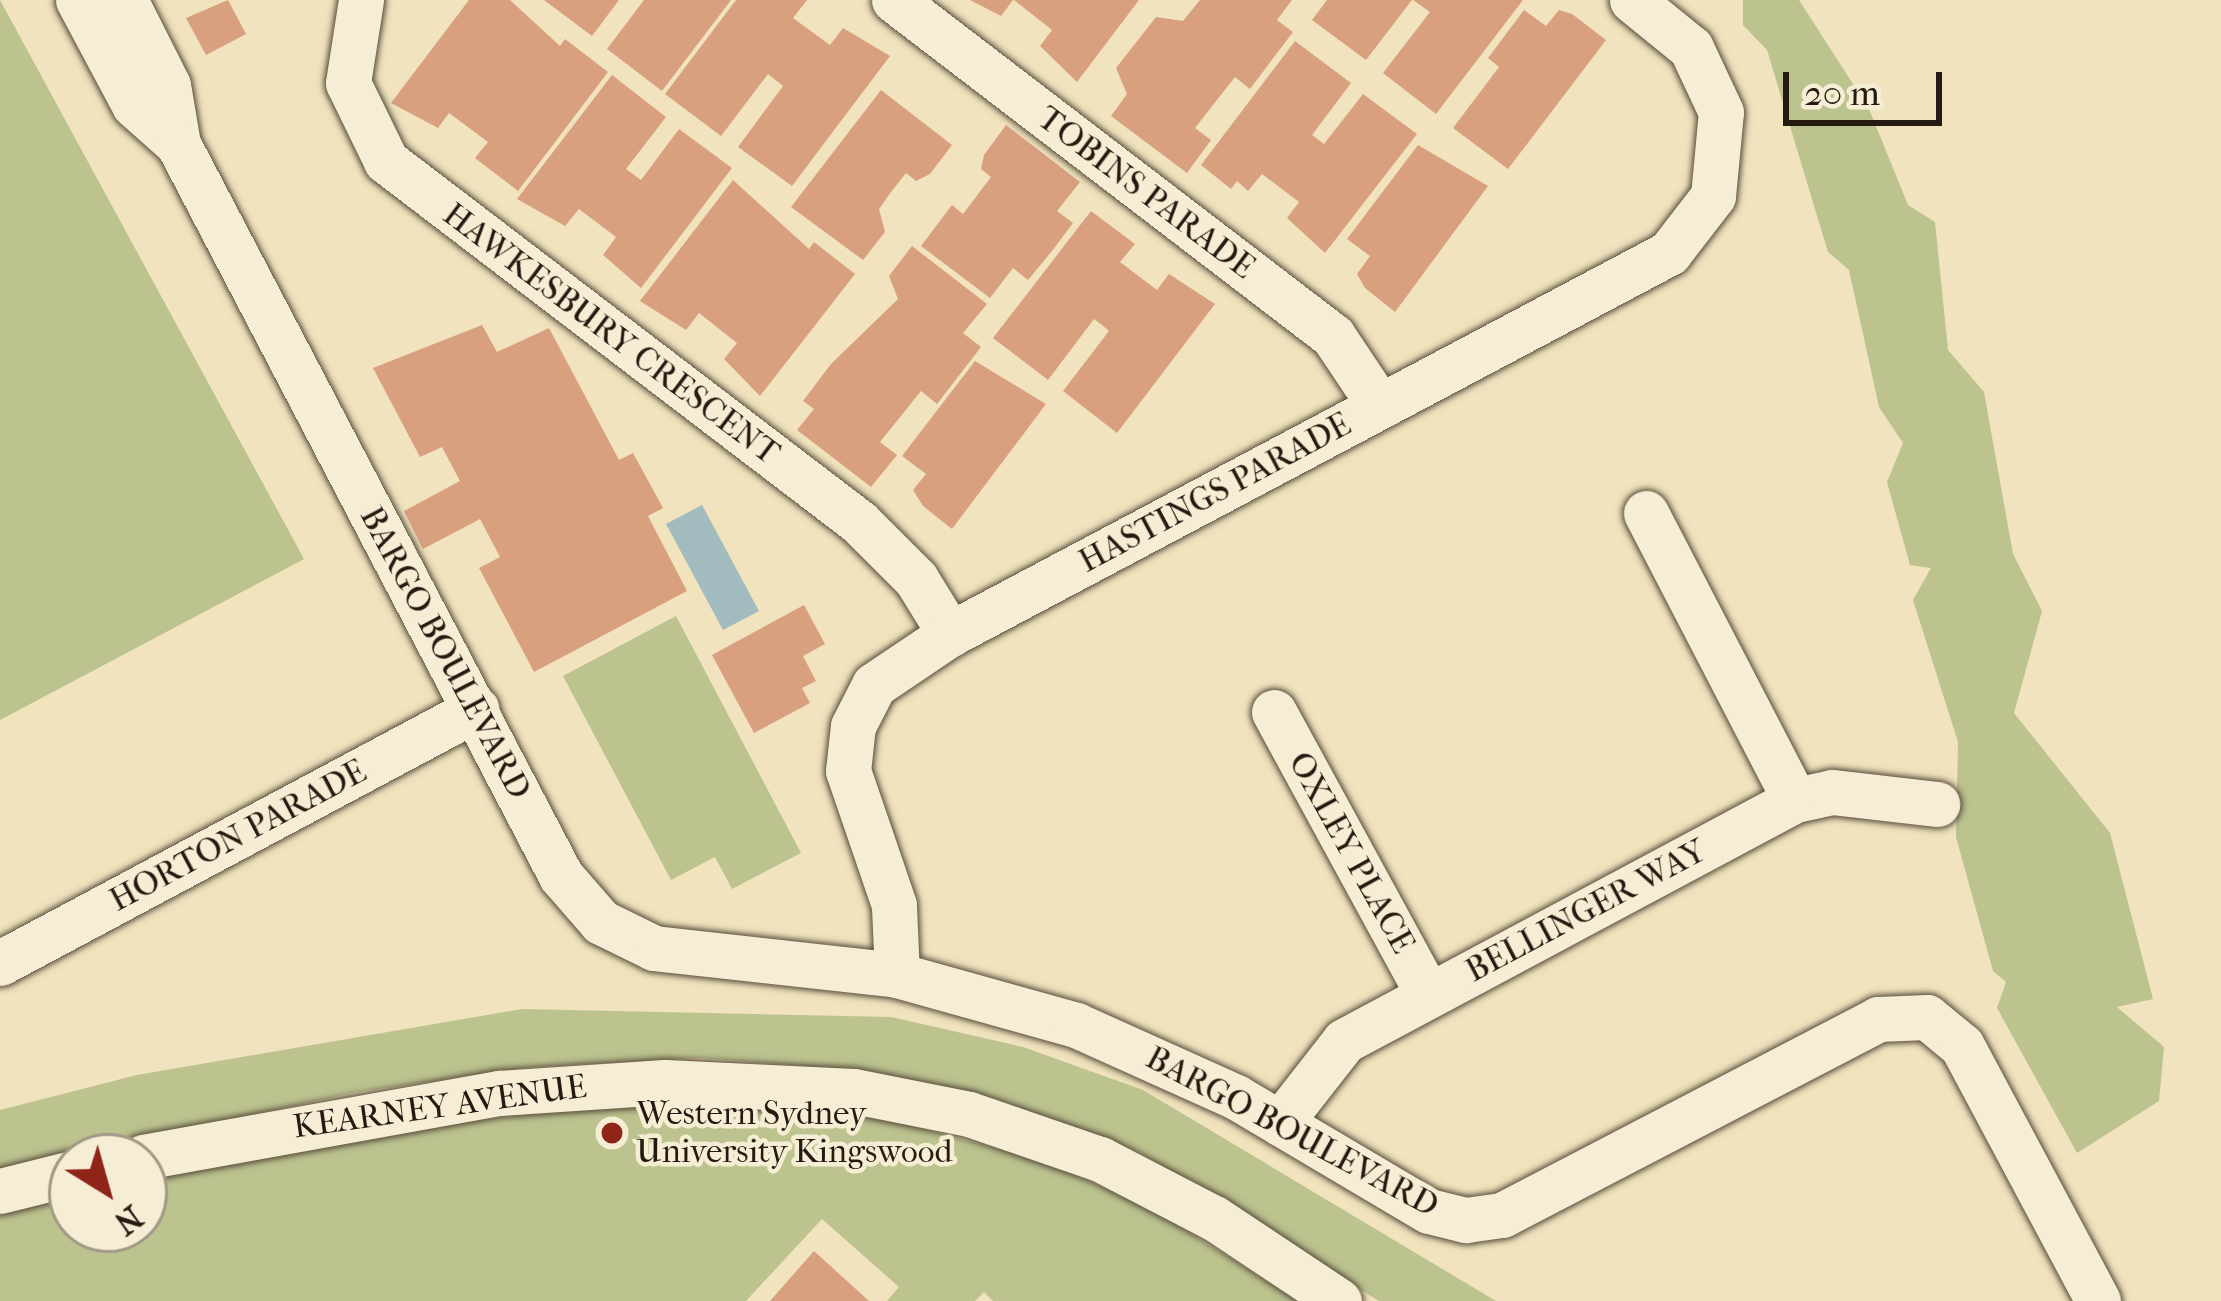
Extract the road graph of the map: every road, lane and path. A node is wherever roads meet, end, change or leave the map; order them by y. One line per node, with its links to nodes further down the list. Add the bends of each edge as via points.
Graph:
1 (77, 0): 6 (street, BARGO BOULEVARD, via 134,105)
2 (125, 0): 6 (street, BARGO BOULEVARD, via 168,85)
3 (361, 0): 9 (street, HAWKESBURY CRESCENT, via 348,83 358,119 386,160 859,522 916,579)
4 (894, 0): 7 (street, TOBINS PARADE, via 1333,336)
5 (1632, 0): 7 (street, HASTINGS PARADE, via 1690,48 1714,87 1724,135 1718,179 1683,240 1642,271)
6 (178, 145): 10 (street, BARGO BOULEVARD)
7 (1379, 405): 9 (street, HASTINGS PARADE)
8 (1646, 513): 12 (street)
9 (950, 634): 15 (street, HASTINGS PARADE, via 874,686 849,748 854,808 897,919)
10 (476, 709): 14 (street, HORTON PARADE); 15 (street, BARGO BOULEVARD, via 561,875 601,922 670,950)
11 (1274, 712): 16 (street, OXLEY PLACE)
12 (1795, 800): 13 (street, BELLINGER WAY, via 1832,792); 16 (street, BELLINGER WAY)
13 (1936, 804)
14 (0, 963)
15 (897, 975): 17 (street, BARGO BOULEVARD, via 1076,1024)
16 (1428, 994): 17 (street, BELLINGER WAY, via 1331,1049)
17 (1280, 1123): 22 (street, BARGO BOULEVARD, via 1429,1211 1491,1218 1879,1018 1917,1015 1962,1046)
18 (168, 1152): 21 (street, KEARNEY AVENUE, via 499,1093 665,1082 854,1091 969,1114 1100,1159 1214,1218)
19 (48, 1179): 20 (street)
20 (0, 1191)
21 (1339, 1301)
22 (2098, 1301)

